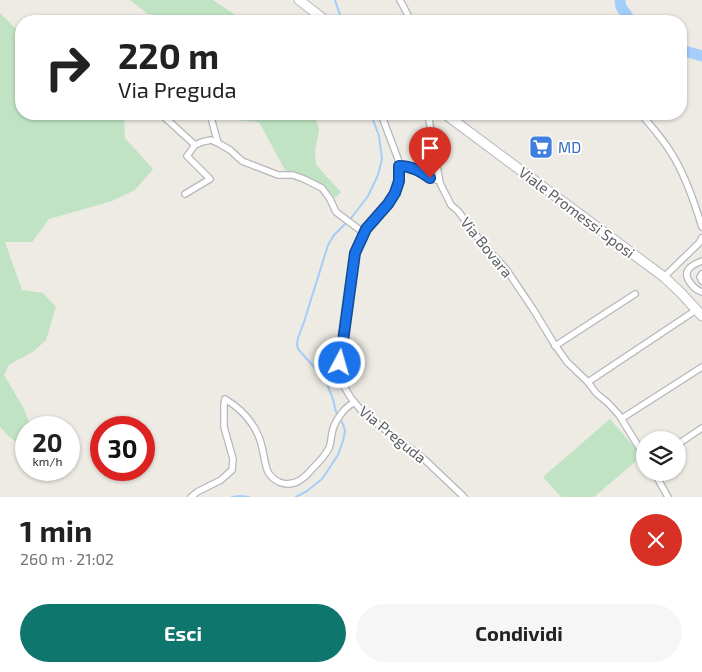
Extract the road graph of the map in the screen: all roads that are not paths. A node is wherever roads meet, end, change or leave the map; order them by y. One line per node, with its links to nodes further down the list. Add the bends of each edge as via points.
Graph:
1 (299, 0): 3 (main road)
2 (400, 0): 4 (street)
3 (318, 15)
4 (408, 15)
5 (167, 120): 12 (street)
6 (212, 120): 11 (street)
7 (384, 120): 13 (street, Via Preguda)
8 (429, 120): 14 (street, Via Bovara)
9 (453, 120): 21 (main road, Viale Promessi Sposi)
10 (647, 120): 16 (street, via 677,164)
11 (218, 143): 12 (street, via 211,140); 17 (street, via 242,161 278,174 294,175 322,188 336,212)
12 (195, 146): 15 (street, via 187,156 210,179)
13 (399, 166): 14 (street, via 415,169 432,180); 17 (street, Via Preguda, via 394,196)
14 (440, 180): 26 (street, Via Bovara, via 451,205 508,272)
15 (185, 194)
16 (702, 227)
17 (364, 233): 29 (street, Via Preguda, via 355,253 340,358 345,388)
18 (701, 242): 21 (street)
19 (702, 261): 23 (street, via 692,266 687,275 692,286)
20 (702, 274): 22 (street)
21 (664, 277): 25 (main road, Viale Promessi Sposi)
22 (702, 280)
23 (702, 292)
24 (635, 294): 26 (street)
25 (699, 313): 28 (street)
26 (555, 346): 28 (street, Via Bovara)
27 (702, 367): 30 (street)
28 (588, 382): 30 (street, Via Bovara)
29 (353, 403): 35 (street, via 336,421 328,449 318,463 298,481 285,484 268,472 262,443 248,418 225,399 224,427 233,459 232,470); 36 (street, Via Preguda, via 426,460)
30 (621, 418): 33 (street, Via Bovara)
31 (702, 428): 32 (street)
32 (686, 439)
33 (636, 442)
34 (659, 481): 37 (street)
35 (191, 497)
36 (464, 497)
37 (668, 497)

